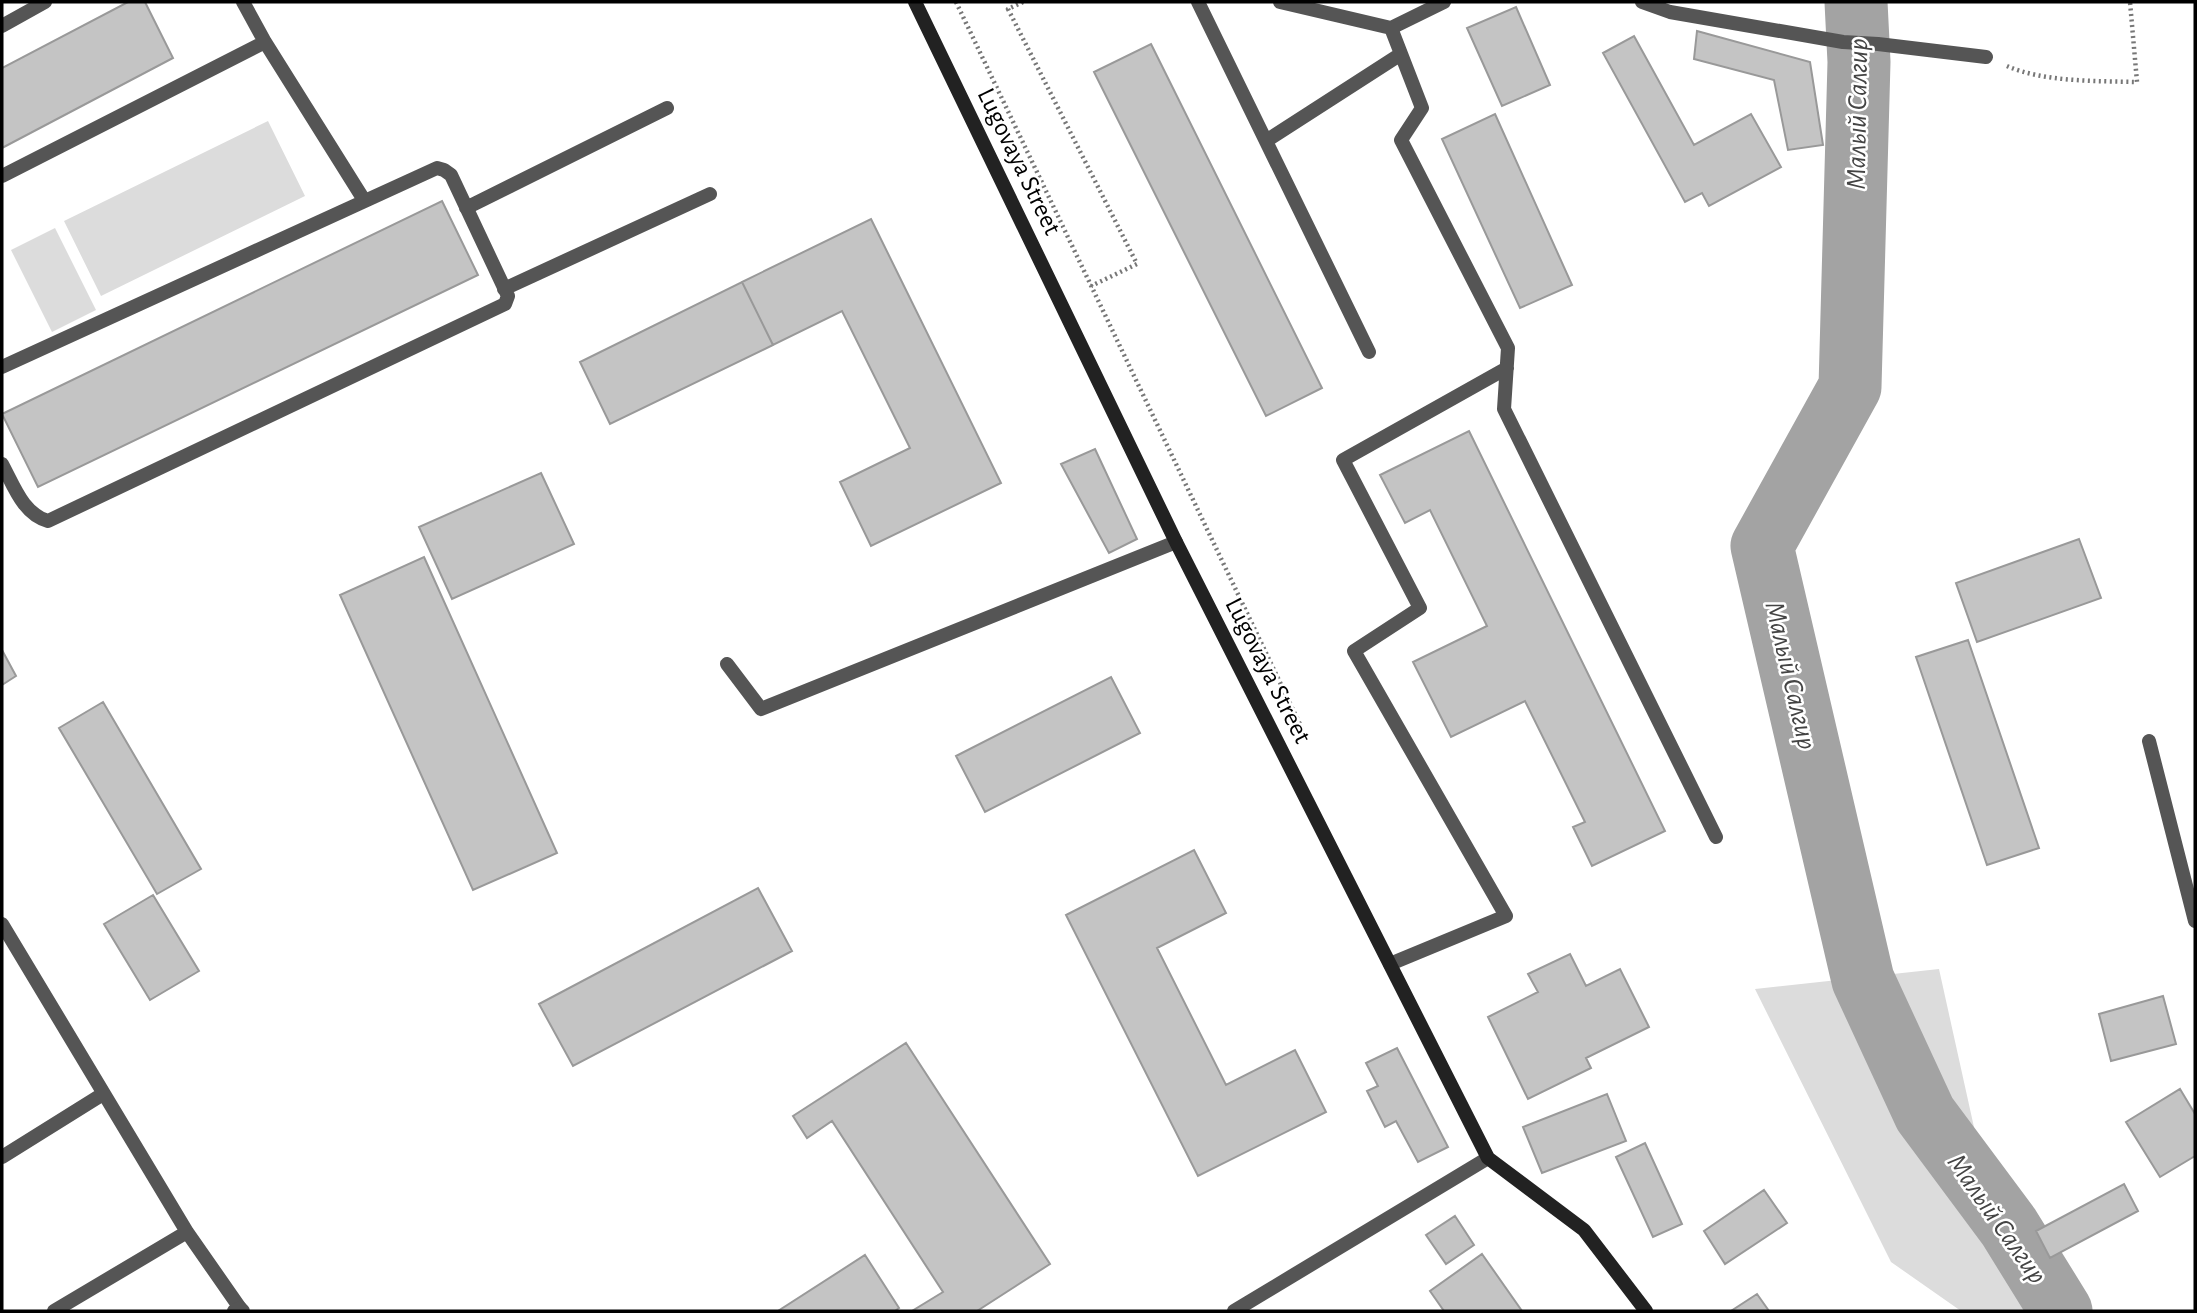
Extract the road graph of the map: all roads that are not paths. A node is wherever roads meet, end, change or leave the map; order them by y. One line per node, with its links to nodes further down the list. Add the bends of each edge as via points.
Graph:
1 (45, 2): 8 (street)
2 (243, 2): 10 (street)
3 (915, 2): 24 (main road, Lugovaya Street)
4 (1198, 2): 14 (street)
5 (1280, 2): 9 (street)
6 (1444, 2): 9 (street)
7 (1642, 2): 12 (street, via 1670,12 1843,42)
8 (2, 26)
9 (1391, 28): 11 (street)
10 (265, 42): 15 (street); 17 (street)
11 (1401, 54): 14 (street); 22 (street, via 1422,108 1401,140 1508,348)
12 (1986, 57)
13 (667, 108): 18 (street)
14 (1266, 141): 20 (street)
15 (2, 176)
16 (709, 194): 19 (street)
17 (365, 200): 18 (street, via 437,169 451,175); 21 (street)
18 (466, 208): 19 (street)
19 (504, 289): 23 (street, via 508,296 505,304 48,521 26,509)
20 (1369, 352)
21 (3, 364)
22 (1507, 368): 27 (street, via 1504,409); 30 (street, via 1343,460 1420,608 1354,651 1506,916)
23 (2, 464)
24 (1176, 542): 25 (street, via 761,709); 30 (main road, Lugovaya Street)
25 (727, 664)
26 (2149, 741): 28 (street)
27 (1716, 837)
28 (2195, 921)
29 (2, 924): 31 (street)
30 (1390, 964): 33 (main road, Lugovaya Street)
31 (103, 1094): 32 (street); 34 (street)
32 (2, 1157)
33 (1488, 1158): 37 (street); 38 (main road, Lugovaya Street, via 1584,1230)
34 (187, 1232): 35 (street); 36 (street)
35 (239, 1310)
36 (54, 1311)
37 (1234, 1311)
38 (1646, 1311)

